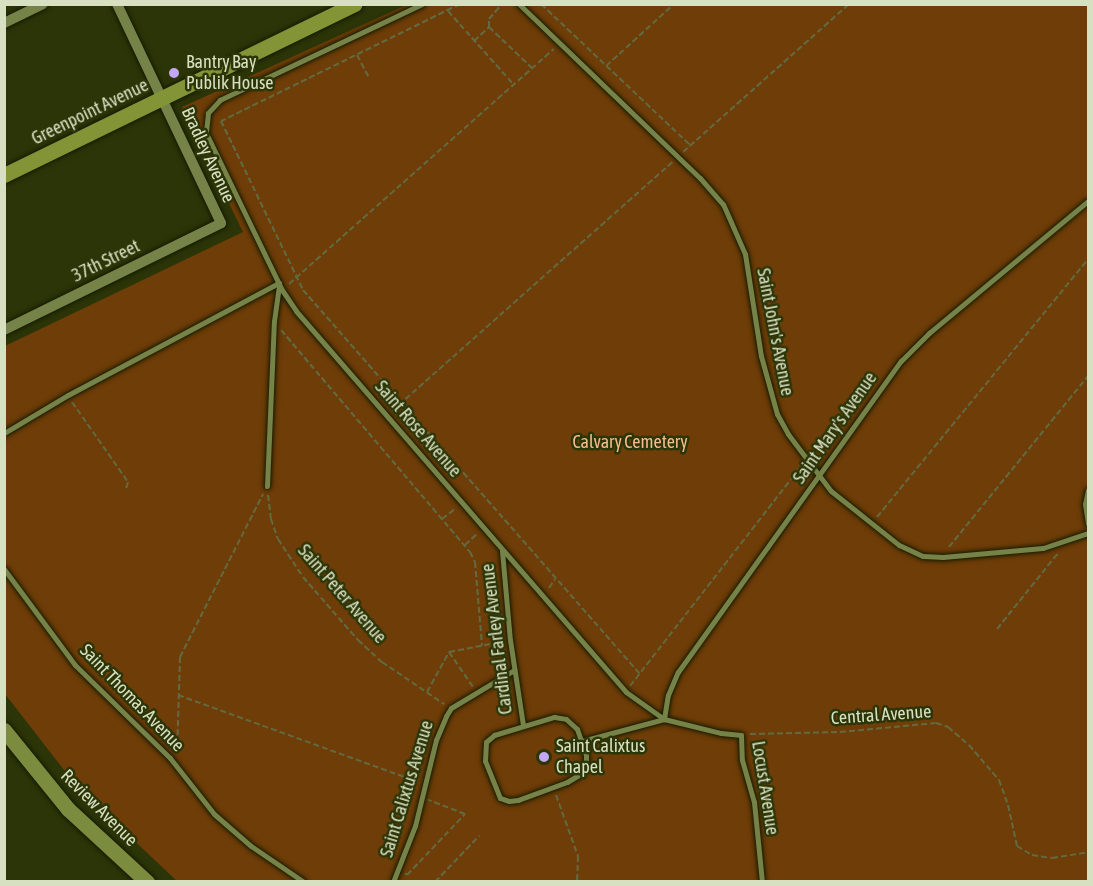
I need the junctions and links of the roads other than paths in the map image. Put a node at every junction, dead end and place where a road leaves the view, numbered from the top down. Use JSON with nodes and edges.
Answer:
{"nodes":[{"id":1,"x":44,"y":4,"type":"edge"},
{"id":2,"x":117,"y":4,"type":"edge"},
{"id":3,"x":355,"y":4,"type":"edge"},
{"id":4,"x":422,"y":4,"type":"edge"},
{"id":5,"x":519,"y":4,"type":"edge"},
{"id":6,"x":4,"y":23,"type":"edge"},
{"id":7,"x":163,"y":99,"type":"junction"},
{"id":8,"x":4,"y":175,"type":"edge"},
{"id":9,"x":1089,"y":201,"type":"edge"},
{"id":10,"x":221,"y":223,"type":"joint"},
{"id":11,"x":279,"y":283,"type":"junction"},
{"id":12,"x":5,"y":328,"type":"edge"},
{"id":13,"x":4,"y":432,"type":"edge"},
{"id":14,"x":819,"y":477,"type":"junction"},
{"id":15,"x":267,"y":486,"type":"road end"},
{"id":16,"x":1089,"y":490,"type":"edge"},
{"id":17,"x":1089,"y":524,"type":"edge"},
{"id":18,"x":1089,"y":533,"type":"edge"},
{"id":19,"x":502,"y":550,"type":"junction"},
{"id":20,"x":4,"y":569,"type":"edge"},
{"id":21,"x":514,"y":670,"type":"junction"},
{"id":22,"x":664,"y":719,"type":"junction"},
{"id":23,"x":523,"y":725,"type":"junction"},
{"id":24,"x":4,"y":730,"type":"edge"},
{"id":25,"x":582,"y":741,"type":"junction"},
{"id":26,"x":147,"y":882,"type":"edge"},
{"id":27,"x":304,"y":882,"type":"edge"},
{"id":28,"x":393,"y":882,"type":"edge"},
{"id":29,"x":762,"y":882,"type":"edge"}],
"edges":[{"from":1,"to":6,"type":"street"},
{"from":2,"to":7,"type":"street","name":"Bradley Avenue"},
{"from":3,"to":7,"type":"main road","name":"Greenpoint Avenue"},
{"from":4,"to":11,"type":"lane","name":"Saint Rose Avenue"},
{"from":5,"to":14,"type":"lane","name":"Saint John's Avenue"},
{"from":7,"to":8,"type":"main road","name":"Greenpoint Avenue"},
{"from":7,"to":10,"type":"street","name":"Bradley Avenue"},
{"from":9,"to":14,"type":"lane","name":"Saint Mary's Avenue"},
{"from":10,"to":12,"type":"street","name":"37th Street"},
{"from":11,"to":13,"type":"lane"},
{"from":11,"to":15,"type":"lane"},
{"from":11,"to":19,"type":"lane","name":"Saint Rose Avenue"},
{"from":14,"to":18,"type":"lane","name":"Saint John's Avenue"},
{"from":14,"to":22,"type":"lane","name":"Saint Mary's Avenue"},
{"from":16,"to":17,"type":"lane"},
{"from":19,"to":21,"type":"lane","name":"Cardinal Farley Avenue"},
{"from":19,"to":22,"type":"lane","name":"Saint Rose Avenue"},
{"from":20,"to":27,"type":"lane","name":"Saint Thomas Avenue"},
{"from":21,"to":23,"type":"lane","name":"Cardinal Farley Avenue"},
{"from":21,"to":28,"type":"lane","name":"Saint Calixtus Avenue"},
{"from":22,"to":25,"type":"lane"},
{"from":22,"to":29,"type":"lane","name":"Locust Avenue"},
{"from":23,"to":25,"type":"lane","name":"Cardinal Farley Avenue"},
{"from":23,"to":25,"type":"lane","name":"Cardinal Farley Avenue"},
{"from":24,"to":26,"type":"main road","name":"Review Avenue"}]}
